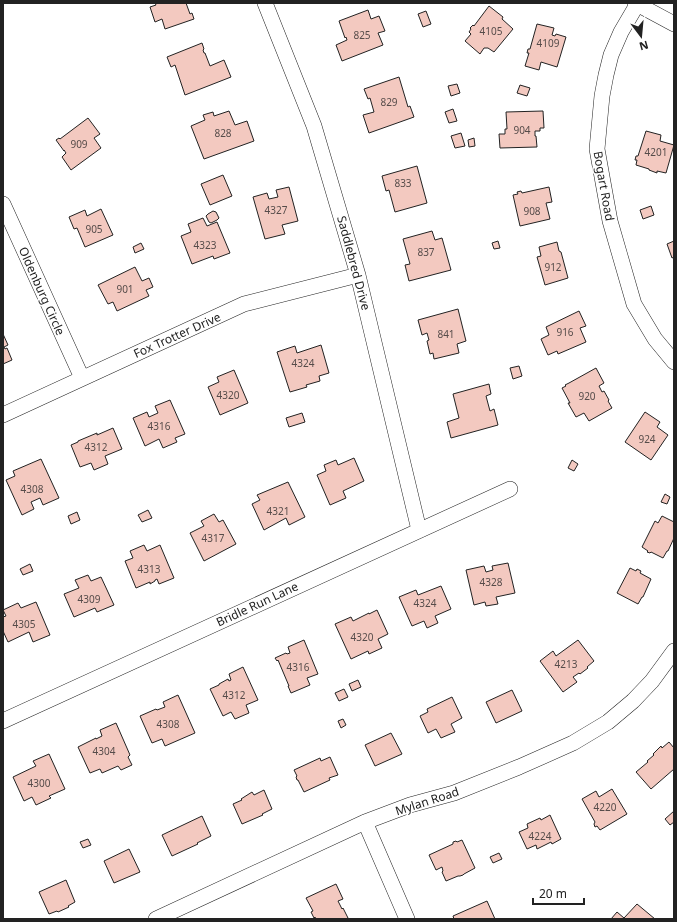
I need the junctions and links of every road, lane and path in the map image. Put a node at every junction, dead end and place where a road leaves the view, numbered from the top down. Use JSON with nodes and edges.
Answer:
{"nodes":[{"id":1,"x":265,"y":3,"type":"edge"},
{"id":2,"x":637,"y":3,"type":"edge"},
{"id":3,"x":674,"y":24,"type":"edge"},
{"id":4,"x":3,"y":204,"type":"edge"},
{"id":5,"x":358,"y":275,"type":"junction"},
{"id":6,"x":674,"y":362,"type":"edge"},
{"id":7,"x":82,"y":378,"type":"junction"},
{"id":8,"x":3,"y":414,"type":"edge"},
{"id":9,"x":510,"y":489,"type":"dead end"},
{"id":10,"x":419,"y":530,"type":"junction"},
{"id":11,"x":674,"y":651,"type":"edge"},
{"id":12,"x":3,"y":720,"type":"edge"},
{"id":13,"x":365,"y":822,"type":"junction"},
{"id":14,"x":156,"y":919,"type":"edge"},
{"id":15,"x":407,"y":919,"type":"edge"}],
"edges":[{"from":1,"to":5,"type":"street","name":"Saddlebred Drive"},
{"from":2,"to":3,"type":"street"},
{"from":2,"to":6,"type":"street","name":"Bogart Road"},
{"from":4,"to":7,"type":"street","name":"Oldenburg Circle"},
{"from":5,"to":7,"type":"street","name":"Fox Trotter Drive"},
{"from":5,"to":10,"type":"street","name":"Saddlebred Drive"},
{"from":7,"to":8,"type":"street","name":"Fox Trotter Drive"},
{"from":9,"to":10,"type":"street","name":"Bridle Run Lane"},
{"from":10,"to":12,"type":"street","name":"Bridle Run Lane"},
{"from":11,"to":13,"type":"street","name":"Mylan Road"},
{"from":13,"to":14,"type":"street","name":"Mylan Road"},
{"from":13,"to":15,"type":"street"}]}
